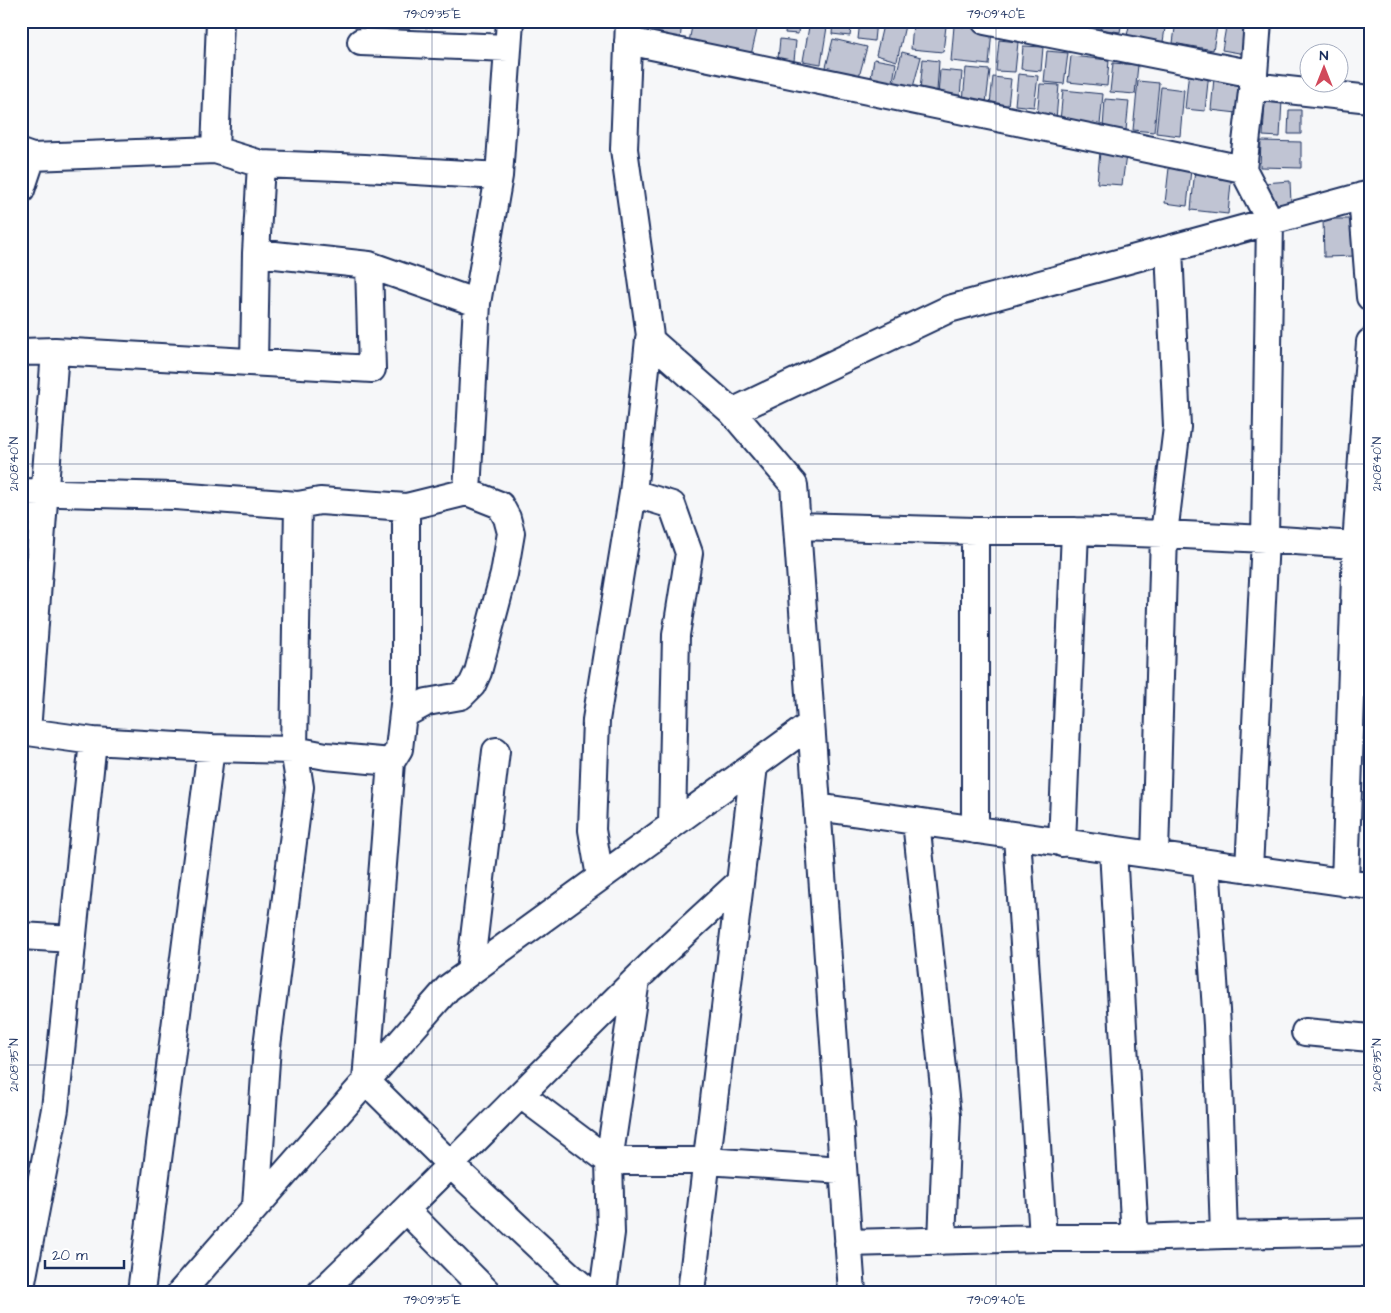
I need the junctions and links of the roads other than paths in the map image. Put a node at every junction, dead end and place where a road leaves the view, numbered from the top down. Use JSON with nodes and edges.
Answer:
{"nodes":[{"id":1,"x":220,"y":21,"type":"edge"},
{"id":2,"x":510,"y":21,"type":"edge"},
{"id":3,"x":985,"y":21,"type":"edge"},
{"id":4,"x":1258,"y":21,"type":"edge"},
{"id":5,"x":628,"y":31,"type":"edge"},
{"id":6,"x":361,"y":42,"type":"dead end"},
{"id":7,"x":508,"y":48,"type":"junction"},
{"id":8,"x":1253,"y":80,"type":"junction"},
{"id":9,"x":1370,"y":99,"type":"edge"},
{"id":10,"x":215,"y":150,"type":"junction"},
{"id":11,"x":26,"y":155,"type":"edge"},
{"id":12,"x":261,"y":164,"type":"junction"},
{"id":13,"x":1243,"y":169,"type":"junction"},
{"id":14,"x":499,"y":176,"type":"junction"},
{"id":15,"x":21,"y":190,"type":"edge"},
{"id":16,"x":1366,"y":195,"type":"edge"},
{"id":17,"x":1270,"y":221,"type":"junction"},
{"id":18,"x":1169,"y":249,"type":"junction"},
{"id":19,"x":256,"y":253,"type":"junction"},
{"id":20,"x":369,"y":265,"type":"junction"},
{"id":21,"x":1370,"y":297,"type":"edge"},
{"id":22,"x":478,"y":303,"type":"junction"},
{"id":23,"x":649,"y":339,"type":"junction"},
{"id":24,"x":1370,"y":342,"type":"edge"},
{"id":25,"x":55,"y":351,"type":"junction"},
{"id":26,"x":21,"y":352,"type":"edge"},
{"id":27,"x":254,"y":362,"type":"junction"},
{"id":28,"x":732,"y":412,"type":"junction"},
{"id":29,"x":33,"y":492,"type":"edge"},
{"id":30,"x":467,"y":492,"type":"junction"},
{"id":31,"x":633,"y":493,"type":"junction"},
{"id":32,"x":298,"y":505,"type":"junction"},
{"id":33,"x":406,"y":507,"type":"junction"},
{"id":34,"x":797,"y":526,"type":"junction"},
{"id":35,"x":975,"y":531,"type":"junction"},
{"id":36,"x":1075,"y":531,"type":"junction"},
{"id":37,"x":1164,"y":534,"type":"junction"},
{"id":38,"x":1265,"y":539,"type":"junction"},
{"id":39,"x":1363,"y":545,"type":"edge"},
{"id":40,"x":403,"y":715,"type":"junction"},
{"id":41,"x":811,"y":724,"type":"junction"},
{"id":42,"x":24,"y":731,"type":"edge"},
{"id":43,"x":94,"y":741,"type":"junction"},
{"id":44,"x":211,"y":748,"type":"junction"},
{"id":45,"x":294,"y":750,"type":"junction"},
{"id":46,"x":496,"y":751,"type":"dead end"},
{"id":47,"x":391,"y":762,"type":"junction"},
{"id":48,"x":754,"y":766,"type":"junction"},
{"id":49,"x":817,"y":807,"type":"junction"},
{"id":50,"x":916,"y":821,"type":"junction"},
{"id":51,"x":672,"y":825,"type":"junction"},
{"id":52,"x":975,"y":830,"type":"junction"},
{"id":53,"x":1017,"y":836,"type":"junction"},
{"id":54,"x":1062,"y":842,"type":"junction"},
{"id":55,"x":1113,"y":850,"type":"junction"},
{"id":56,"x":1155,"y":855,"type":"junction"},
{"id":57,"x":1206,"y":863,"type":"junction"},
{"id":58,"x":1249,"y":869,"type":"junction"},
{"id":59,"x":600,"y":877,"type":"junction"},
{"id":60,"x":740,"y":882,"type":"junction"},
{"id":61,"x":1344,"y":883,"type":"junction"},
{"id":62,"x":1370,"y":886,"type":"edge"},
{"id":63,"x":21,"y":936,"type":"edge"},
{"id":64,"x":73,"y":939,"type":"junction"},
{"id":65,"x":470,"y":972,"type":"junction"},
{"id":66,"x":636,"y":980,"type":"junction"},
{"id":67,"x":1305,"y":1032,"type":"dead end"},
{"id":68,"x":1370,"y":1038,"type":"edge"},
{"id":69,"x":366,"y":1081,"type":"junction"},
{"id":70,"x":521,"y":1095,"type":"junction"},
{"id":71,"x":609,"y":1160,"type":"junction"},
{"id":72,"x":706,"y":1161,"type":"junction"},
{"id":73,"x":450,"y":1164,"type":"junction"},
{"id":74,"x":843,"y":1170,"type":"junction"},
{"id":75,"x":256,"y":1206,"type":"junction"},
{"id":76,"x":406,"y":1210,"type":"junction"},
{"id":77,"x":1370,"y":1232,"type":"edge"},
{"id":78,"x":1224,"y":1234,"type":"junction"},
{"id":79,"x":1043,"y":1238,"type":"junction"},
{"id":80,"x":1135,"y":1238,"type":"junction"},
{"id":81,"x":942,"y":1241,"type":"junction"},
{"id":82,"x":848,"y":1243,"type":"junction"},
{"id":83,"x":21,"y":1287,"type":"edge"},
{"id":84,"x":334,"y":1288,"type":"edge"},
{"id":85,"x":141,"y":1292,"type":"edge"},
{"id":86,"x":181,"y":1292,"type":"edge"},
{"id":87,"x":487,"y":1292,"type":"edge"},
{"id":88,"x":589,"y":1292,"type":"edge"},
{"id":89,"x":603,"y":1292,"type":"edge"},
{"id":90,"x":691,"y":1292,"type":"edge"},
{"id":91,"x":852,"y":1292,"type":"edge"}],
"edges":[{"from":1,"to":10,"type":"street"},
{"from":2,"to":7,"type":"street"},
{"from":3,"to":8,"type":"street"},
{"from":4,"to":8,"type":"street"},
{"from":5,"to":13,"type":"street"},
{"from":5,"to":23,"type":"street"},
{"from":6,"to":7,"type":"street"},
{"from":7,"to":14,"type":"street"},
{"from":8,"to":9,"type":"street"},
{"from":8,"to":13,"type":"street"},
{"from":10,"to":11,"type":"street"},
{"from":10,"to":12,"type":"street"},
{"from":11,"to":15,"type":"street"},
{"from":12,"to":14,"type":"street"},
{"from":12,"to":19,"type":"street"},
{"from":13,"to":17,"type":"street"},
{"from":14,"to":22,"type":"street"},
{"from":16,"to":17,"type":"street"},
{"from":16,"to":21,"type":"street"},
{"from":17,"to":18,"type":"street"},
{"from":17,"to":38,"type":"street"},
{"from":18,"to":28,"type":"street"},
{"from":18,"to":37,"type":"street"},
{"from":19,"to":20,"type":"street"},
{"from":19,"to":27,"type":"street"},
{"from":20,"to":22,"type":"street"},
{"from":20,"to":27,"type":"street"},
{"from":22,"to":30,"type":"street"},
{"from":23,"to":28,"type":"street"},
{"from":23,"to":31,"type":"street"},
{"from":24,"to":39,"type":"street"},
{"from":25,"to":26,"type":"street"},
{"from":25,"to":27,"type":"street"},
{"from":25,"to":29,"type":"street"},
{"from":28,"to":34,"type":"street"},
{"from":29,"to":32,"type":"street"},
{"from":29,"to":42,"type":"street"},
{"from":30,"to":33,"type":"street"},
{"from":30,"to":40,"type":"street"},
{"from":31,"to":51,"type":"street"},
{"from":31,"to":59,"type":"street"},
{"from":32,"to":33,"type":"street"},
{"from":32,"to":45,"type":"street"},
{"from":33,"to":40,"type":"street"},
{"from":34,"to":35,"type":"street"},
{"from":34,"to":41,"type":"street"},
{"from":35,"to":36,"type":"street"},
{"from":35,"to":52,"type":"street"},
{"from":36,"to":37,"type":"street"},
{"from":36,"to":54,"type":"street"},
{"from":37,"to":38,"type":"street"},
{"from":37,"to":56,"type":"street"},
{"from":38,"to":39,"type":"street"},
{"from":38,"to":58,"type":"street"},
{"from":39,"to":61,"type":"street"},
{"from":40,"to":47,"type":"street"},
{"from":41,"to":48,"type":"street"},
{"from":41,"to":49,"type":"street"},
{"from":42,"to":43,"type":"street"},
{"from":43,"to":44,"type":"street"},
{"from":43,"to":64,"type":"street"},
{"from":44,"to":45,"type":"street"},
{"from":44,"to":85,"type":"street"},
{"from":45,"to":47,"type":"street"},
{"from":45,"to":75,"type":"street"},
{"from":46,"to":65,"type":"street"},
{"from":47,"to":69,"type":"street"},
{"from":48,"to":51,"type":"street"},
{"from":48,"to":60,"type":"street"},
{"from":49,"to":50,"type":"street"},
{"from":49,"to":74,"type":"street"},
{"from":50,"to":52,"type":"street"},
{"from":50,"to":81,"type":"street"},
{"from":51,"to":59,"type":"street"},
{"from":52,"to":53,"type":"street"},
{"from":53,"to":54,"type":"street"},
{"from":53,"to":79,"type":"street"},
{"from":54,"to":55,"type":"street"},
{"from":55,"to":56,"type":"street"},
{"from":55,"to":80,"type":"street"},
{"from":56,"to":57,"type":"street"},
{"from":57,"to":58,"type":"street"},
{"from":57,"to":78,"type":"street"},
{"from":58,"to":61,"type":"street"},
{"from":59,"to":65,"type":"street"},
{"from":60,"to":66,"type":"street"},
{"from":60,"to":72,"type":"street"},
{"from":61,"to":62,"type":"street"},
{"from":63,"to":64,"type":"street"},
{"from":64,"to":83,"type":"street"},
{"from":65,"to":69,"type":"street"},
{"from":66,"to":70,"type":"street"},
{"from":66,"to":71,"type":"street"},
{"from":67,"to":68,"type":"street"},
{"from":69,"to":73,"type":"street"},
{"from":69,"to":75,"type":"street"},
{"from":70,"to":71,"type":"street"},
{"from":70,"to":73,"type":"street"},
{"from":71,"to":72,"type":"street"},
{"from":71,"to":89,"type":"street"},
{"from":72,"to":74,"type":"street"},
{"from":72,"to":90,"type":"street"},
{"from":73,"to":76,"type":"street"},
{"from":73,"to":88,"type":"street"},
{"from":74,"to":82,"type":"street"},
{"from":75,"to":86,"type":"street"},
{"from":76,"to":84,"type":"street"},
{"from":76,"to":87,"type":"street"},
{"from":77,"to":78,"type":"street"},
{"from":78,"to":80,"type":"street"},
{"from":79,"to":80,"type":"street"},
{"from":79,"to":81,"type":"street"},
{"from":81,"to":82,"type":"street"},
{"from":82,"to":91,"type":"street"}]}
